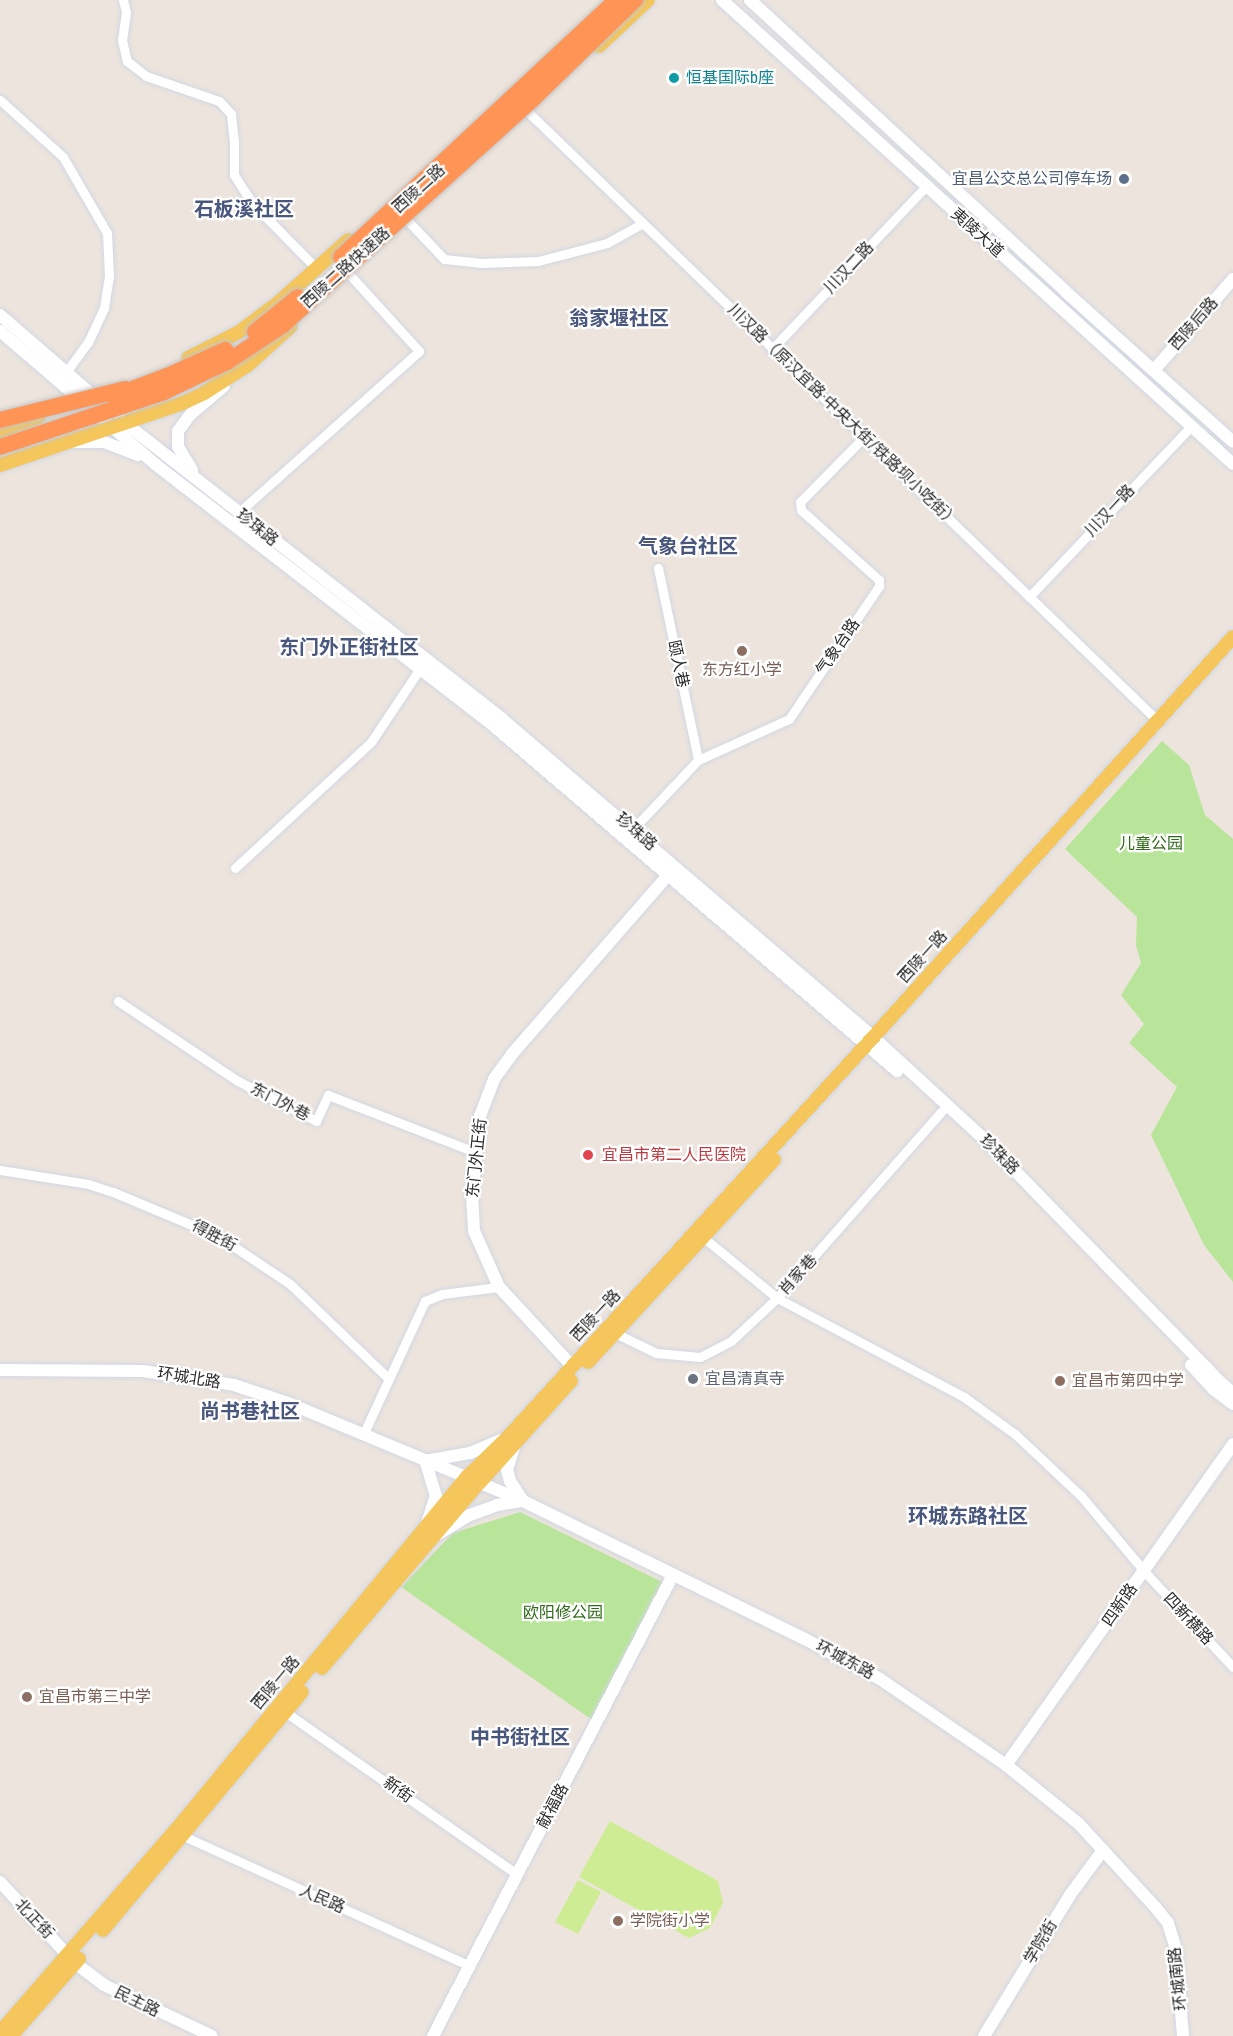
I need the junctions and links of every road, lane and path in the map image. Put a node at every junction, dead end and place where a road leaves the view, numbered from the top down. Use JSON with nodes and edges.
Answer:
{"nodes":[{"id":1,"x":123,"y":0,"type":"edge"},
{"id":2,"x":607,"y":0,"type":"edge"},
{"id":3,"x":617,"y":0,"type":"edge"},
{"id":4,"x":635,"y":0,"type":"edge"},
{"id":5,"x":648,"y":0,"type":"edge"},
{"id":6,"x":722,"y":0,"type":"edge"},
{"id":7,"x":750,"y":0,"type":"edge"},
{"id":8,"x":0,"y":100,"type":"edge"},
{"id":9,"x":528,"y":112,"type":"junction"},
{"id":10,"x":925,"y":187,"type":"junction"},
{"id":11,"x":408,"y":221,"type":"junction"},
{"id":12,"x":643,"y":223,"type":"junction"},
{"id":13,"x":316,"y":268,"type":"junction"},
{"id":14,"x":349,"y":274,"type":"junction"},
{"id":15,"x":1233,"y":279,"type":"edge"},
{"id":16,"x":0,"y":315,"type":"edge"},
{"id":17,"x":0,"y":331,"type":"edge"},
{"id":18,"x":772,"y":349,"type":"junction"},
{"id":19,"x":248,"y":365,"type":"junction"},
{"id":20,"x":1155,"y":369,"type":"junction"},
{"id":21,"x":66,"y":372,"type":"junction"},
{"id":22,"x":138,"y":387,"type":"junction"},
{"id":23,"x":89,"y":400,"type":"junction"},
{"id":24,"x":0,"y":420,"type":"edge"},
{"id":25,"x":119,"y":425,"type":"junction"},
{"id":26,"x":1191,"y":426,"type":"junction"},
{"id":27,"x":0,"y":431,"type":"edge"},
{"id":28,"x":864,"y":437,"type":"junction"},
{"id":29,"x":0,"y":438,"type":"edge"},
{"id":30,"x":70,"y":442,"type":"junction"},
{"id":31,"x":1233,"y":442,"type":"edge"},
{"id":32,"x":0,"y":447,"type":"edge"},
{"id":33,"x":155,"y":464,"type":"junction"},
{"id":34,"x":1233,"y":464,"type":"edge"},
{"id":35,"x":0,"y":465,"type":"edge"},
{"id":36,"x":218,"y":497,"type":"junction"},
{"id":37,"x":238,"y":513,"type":"junction"},
{"id":38,"x":658,"y":568,"type":"dead end"},
{"id":39,"x":1029,"y":597,"type":"junction"},
{"id":40,"x":1233,"y":637,"type":"edge"},
{"id":41,"x":1233,"y":649,"type":"edge"},
{"id":42,"x":419,"y":670,"type":"junction"},
{"id":43,"x":1157,"y":720,"type":"junction"},
{"id":44,"x":698,"y":760,"type":"junction"},
{"id":45,"x":633,"y":829,"type":"junction"},
{"id":46,"x":235,"y":868,"type":"dead end"},
{"id":47,"x":668,"y":875,"type":"junction"},
{"id":48,"x":118,"y":1001,"type":"dead end"},
{"id":49,"x":873,"y":1043,"type":"junction"},
{"id":50,"x":942,"y":1111,"type":"junction"},
{"id":51,"x":475,"y":1152,"type":"junction"},
{"id":52,"x":0,"y":1170,"type":"edge"},
{"id":53,"x":704,"y":1238,"type":"junction"},
{"id":54,"x":499,"y":1287,"type":"junction"},
{"id":55,"x":777,"y":1298,"type":"junction"},
{"id":56,"x":615,"y":1333,"type":"junction"},
{"id":57,"x":572,"y":1366,"type":"junction"},
{"id":58,"x":0,"y":1370,"type":"edge"},
{"id":59,"x":388,"y":1378,"type":"junction"},
{"id":60,"x":1233,"y":1393,"type":"edge"},
{"id":61,"x":1233,"y":1404,"type":"edge"},
{"id":62,"x":363,"y":1434,"type":"junction"},
{"id":63,"x":511,"y":1440,"type":"junction"},
{"id":64,"x":1233,"y":1444,"type":"edge"},
{"id":65,"x":426,"y":1461,"type":"junction"},
{"id":66,"x":474,"y":1479,"type":"junction"},
{"id":67,"x":523,"y":1501,"type":"junction"},
{"id":68,"x":429,"y":1533,"type":"junction"},
{"id":69,"x":1144,"y":1571,"type":"junction"},
{"id":70,"x":673,"y":1575,"type":"junction"},
{"id":71,"x":1233,"y":1667,"type":"edge"},
{"id":72,"x":281,"y":1710,"type":"junction"},
{"id":73,"x":1006,"y":1765,"type":"junction"},
{"id":74,"x":179,"y":1834,"type":"junction"},
{"id":75,"x":1103,"y":1851,"type":"junction"},
{"id":76,"x":517,"y":1874,"type":"junction"},
{"id":77,"x":0,"y":1882,"type":"edge"},
{"id":78,"x":1168,"y":1923,"type":"joint"},
{"id":79,"x":71,"y":1960,"type":"junction"},
{"id":80,"x":470,"y":1966,"type":"junction"},
{"id":81,"x":0,"y":2032,"type":"edge"},
{"id":82,"x":196,"y":2033,"type":"edge"},
{"id":83,"x":11,"y":2036,"type":"edge"},
{"id":84,"x":212,"y":2036,"type":"edge"},
{"id":85,"x":433,"y":2036,"type":"edge"},
{"id":86,"x":984,"y":2036,"type":"edge"},
{"id":87,"x":1183,"y":2036,"type":"edge"}],
"edges":[{"from":1,"to":13,"type":"street"},
{"from":2,"to":13,"type":"main road","name":"西陵二路"},
{"from":3,"to":22,"type":"highway","name":"西陵二路快速路","bridge":true},
{"from":4,"to":32,"type":"highway","name":"西陵二路快速路","bridge":true},
{"from":5,"to":9,"type":"main road","name":"西陵二路"},
{"from":6,"to":10,"type":"main road","name":"夷陵大道"},
{"from":7,"to":20,"type":"main road","name":"夷陵大道"},
{"from":8,"to":21,"type":"street"},
{"from":9,"to":11,"type":"main road","name":"西陵二路"},
{"from":9,"to":12,"type":"street","name":"川汉路（原汉宜路·中央大街/铁路坝小吃街）"},
{"from":10,"to":18,"type":"street","name":"川汉二路"},
{"from":10,"to":26,"type":"main road","name":"夷陵大道"},
{"from":11,"to":12,"type":"street"},
{"from":11,"to":14,"type":"main road","name":"西陵二路"},
{"from":12,"to":18,"type":"street","name":"川汉路（原汉宜路·中央大街/铁路坝小吃街）"},
{"from":13,"to":23,"type":"main road","name":"西陵二路"},
{"from":14,"to":19,"type":"main road","name":"西陵二路"},
{"from":14,"to":37,"type":"street"},
{"from":15,"to":20,"type":"main road","name":"西陵后路"},
{"from":16,"to":21,"type":"main road","name":"珍珠路"},
{"from":17,"to":23,"type":"main road","name":"珍珠路"},
{"from":18,"to":28,"type":"street","name":"川汉路（原汉宜路·中央大街/铁路坝小吃街）"},
{"from":19,"to":25,"type":"main road","name":"西陵二路"},
{"from":19,"to":36,"type":"main road"},
{"from":20,"to":31,"type":"main road","name":"夷陵大道"},
{"from":21,"to":23,"type":"main road","name":"珍珠路"},
{"from":22,"to":24,"type":"highway","bridge":true},
{"from":22,"to":29,"type":"highway","name":"西陵二路快速路","bridge":true},
{"from":23,"to":25,"type":"main road","name":"珍珠路"},
{"from":23,"to":27,"type":"main road","name":"西陵二路"},
{"from":25,"to":30,"type":"main road","name":"西陵二路"},
{"from":25,"to":33,"type":"main road","name":"珍珠路"},
{"from":25,"to":36,"type":"main road","name":"珍珠路"},
{"from":26,"to":34,"type":"main road","name":"夷陵大道"},
{"from":26,"to":39,"type":"street","name":"川汉一路"},
{"from":28,"to":39,"type":"street","name":"川汉路（原汉宜路·中央大街/铁路坝小吃街）"},
{"from":28,"to":44,"type":"street","name":"气象台路"},
{"from":30,"to":33,"type":"main road"},
{"from":30,"to":35,"type":"main road","name":"西陵二路"},
{"from":33,"to":42,"type":"main road","name":"珍珠路"},
{"from":36,"to":37,"type":"main road","name":"珍珠路"},
{"from":37,"to":45,"type":"main road","name":"珍珠路"},
{"from":38,"to":44,"type":"street","name":"颐人巷"},
{"from":39,"to":43,"type":"street","name":"川汉路（原汉宜路·中央大街/铁路坝小吃街）"},
{"from":40,"to":43,"type":"main road","name":"西陵一路"},
{"from":41,"to":49,"type":"main road","name":"西陵一路"},
{"from":42,"to":46,"type":"street"},
{"from":42,"to":47,"type":"main road","name":"珍珠路"},
{"from":43,"to":49,"type":"main road","name":"西陵一路"},
{"from":44,"to":45,"type":"street","name":"气象台路"},
{"from":45,"to":49,"type":"main road","name":"珍珠路"},
{"from":47,"to":49,"type":"main road","name":"珍珠路"},
{"from":47,"to":51,"type":"main road","name":"东门外正街"},
{"from":48,"to":51,"type":"street","name":"东门外巷"},
{"from":49,"to":50,"type":"main road","name":"珍珠路"},
{"from":49,"to":53,"type":"main road","name":"西陵一路"},
{"from":49,"to":57,"type":"main road","name":"西陵一路"},
{"from":49,"to":60,"type":"main road","name":"珍珠路"},
{"from":50,"to":55,"type":"street","name":"肖家巷"},
{"from":50,"to":61,"type":"main road","name":"珍珠路"},
{"from":51,"to":54,"type":"main road","name":"东门外正街"},
{"from":52,"to":59,"type":"street","name":"得胜街"},
{"from":53,"to":55,"type":"street","name":"四新横路"},
{"from":53,"to":56,"type":"main road","name":"西陵一路"},
{"from":54,"to":57,"type":"main road","name":"东门外正街"},
{"from":54,"to":59,"type":"street"},
{"from":55,"to":56,"type":"street","name":"肖家巷"},
{"from":55,"to":69,"type":"street","name":"四新横路"},
{"from":56,"to":63,"type":"main road","name":"西陵一路"},
{"from":57,"to":63,"type":"main road","name":"西陵一路"},
{"from":58,"to":62,"type":"main road","name":"环城北路"},
{"from":59,"to":62,"type":"street"},
{"from":62,"to":65,"type":"main road","name":"环城北路"},
{"from":63,"to":65,"type":"main road"},
{"from":63,"to":66,"type":"main road","name":"西陵一路"},
{"from":63,"to":67,"type":"main road"},
{"from":64,"to":69,"type":"main road","name":"四新路"},
{"from":65,"to":66,"type":"main road","name":"环城北路"},
{"from":65,"to":68,"type":"main road"},
{"from":66,"to":67,"type":"main road","name":"环城东路"},
{"from":66,"to":68,"type":"main road","name":"西陵一路"},
{"from":67,"to":68,"type":"main road"},
{"from":67,"to":70,"type":"main road","name":"环城东路"},
{"from":68,"to":72,"type":"main road","name":"西陵一路"},
{"from":69,"to":71,"type":"street","name":"四新横路"},
{"from":69,"to":73,"type":"main road","name":"四新路"},
{"from":70,"to":73,"type":"main road","name":"环城东路"},
{"from":70,"to":76,"type":"main road","name":"献福路"},
{"from":72,"to":74,"type":"main road","name":"西陵一路"},
{"from":72,"to":76,"type":"street","name":"新街"},
{"from":73,"to":75,"type":"main road","name":"环城东路"},
{"from":74,"to":79,"type":"main road","name":"西陵一路"},
{"from":74,"to":80,"type":"street","name":"人民路"},
{"from":75,"to":78,"type":"main road","name":"环城东路"},
{"from":75,"to":86,"type":"main road","name":"学院街"},
{"from":76,"to":80,"type":"main road","name":"献福路"},
{"from":77,"to":79,"type":"main road","name":"北正街"},
{"from":78,"to":87,"type":"main road","name":"环城南路"},
{"from":79,"to":81,"type":"main road","name":"西陵一路"},
{"from":79,"to":82,"type":"main road","name":"民主路"},
{"from":79,"to":83,"type":"main road","name":"西陵一路"},
{"from":80,"to":85,"type":"main road","name":"献福路"},
{"from":82,"to":84,"type":"main road","name":"民主路"}]}
